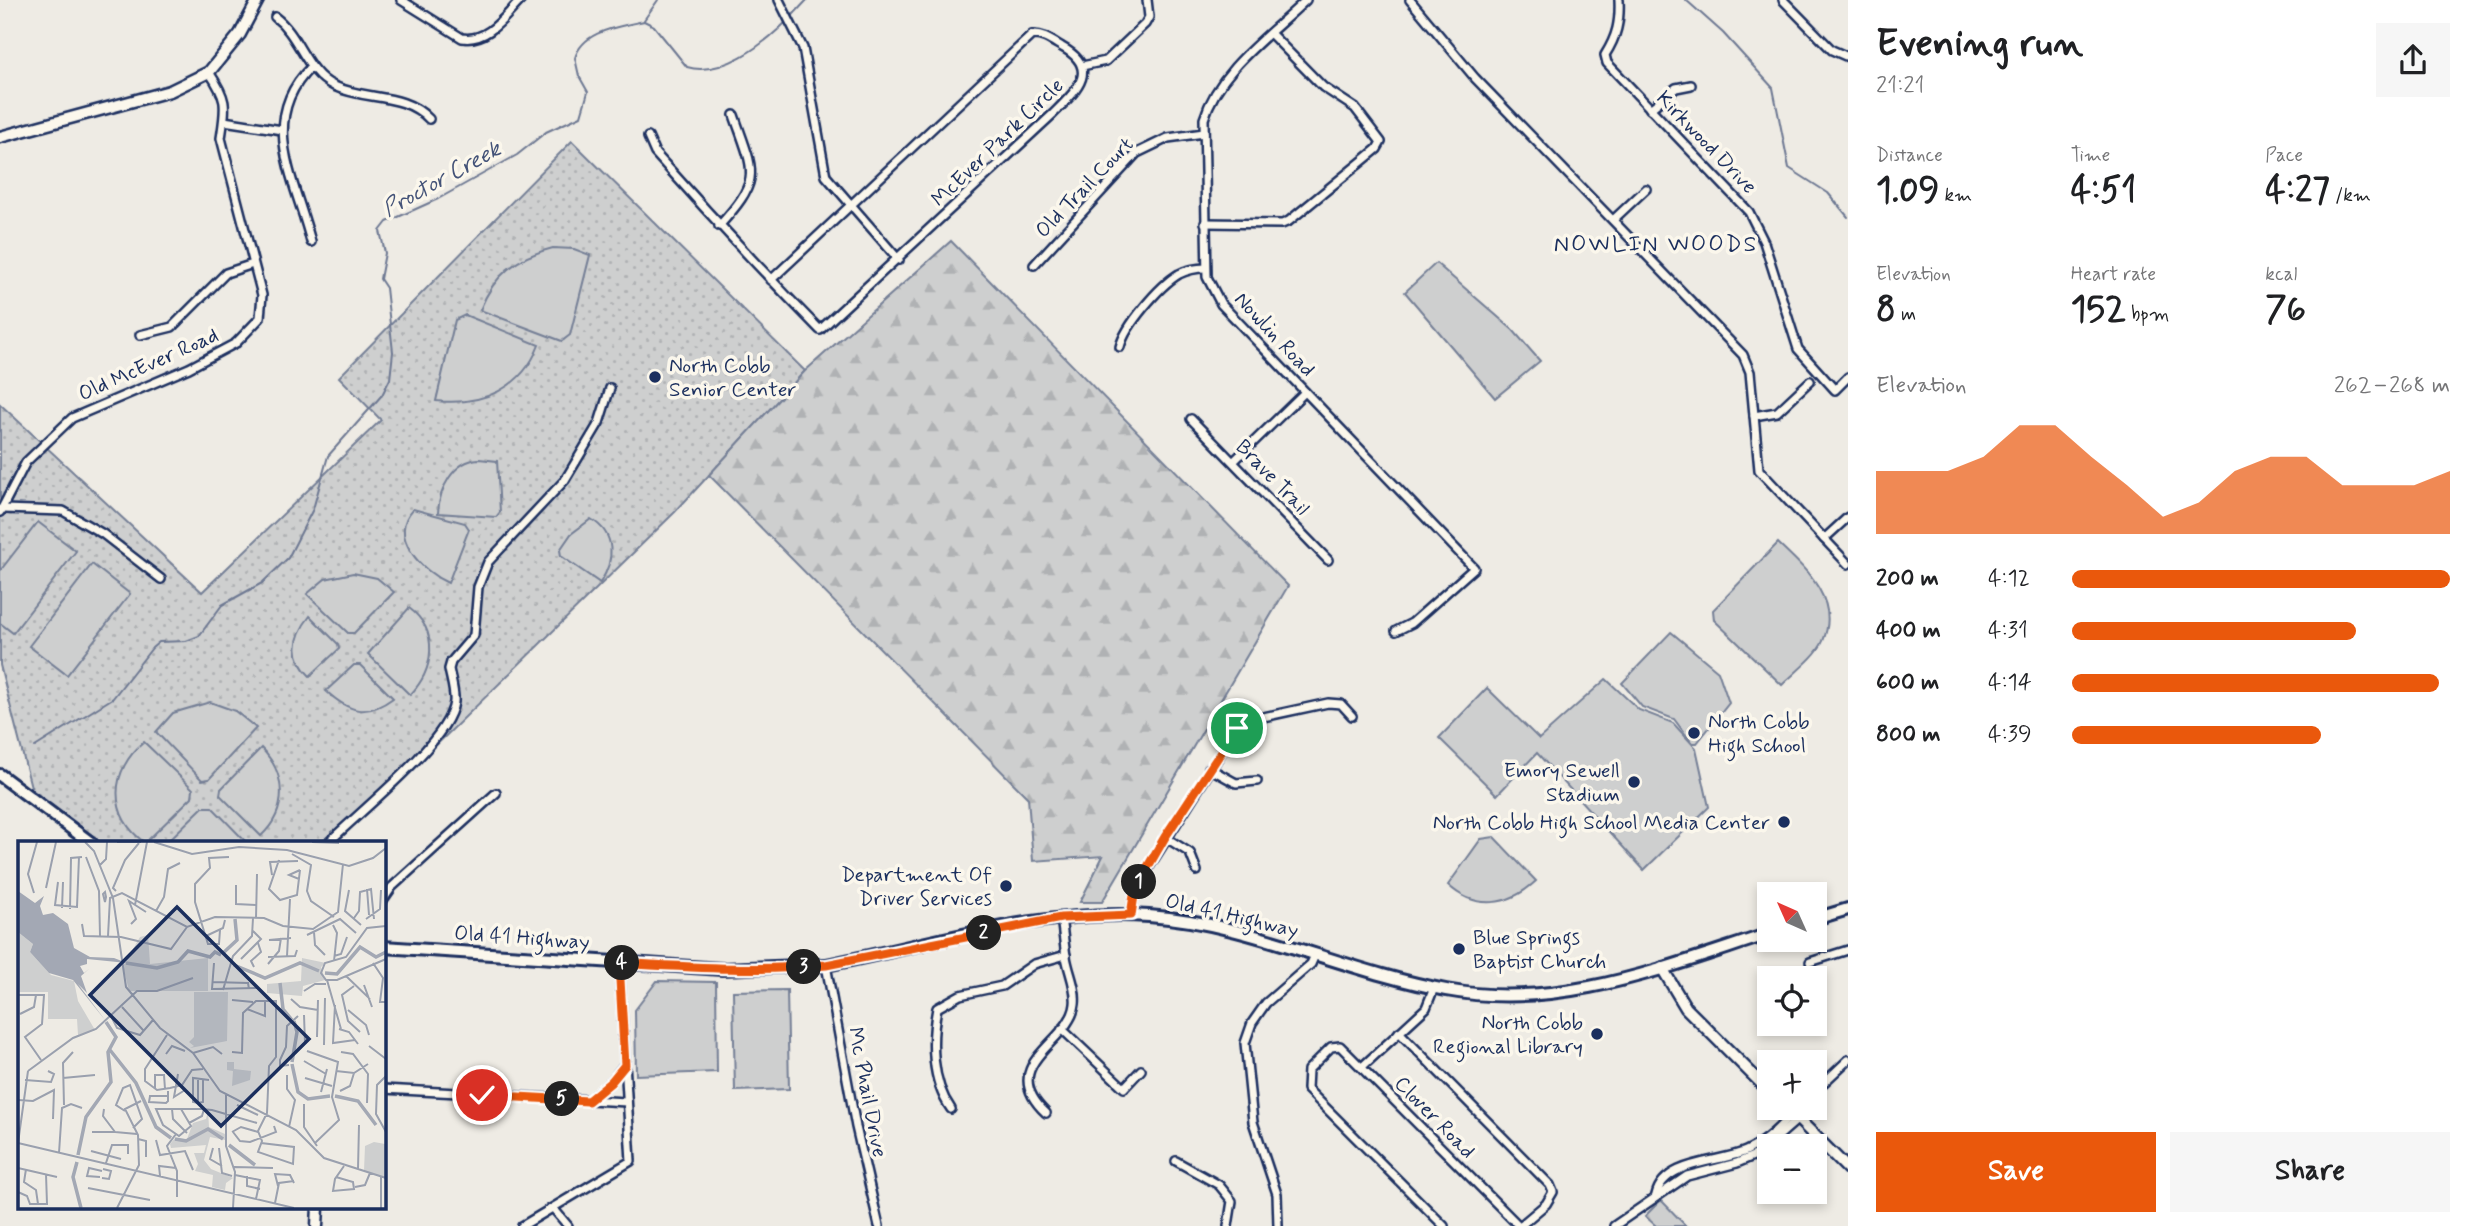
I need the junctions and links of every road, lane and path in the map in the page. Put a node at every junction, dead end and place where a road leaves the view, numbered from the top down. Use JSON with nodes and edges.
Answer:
{"nodes":[{"id":1,"x":258,"y":0,"type":"edge"},
{"id":2,"x":401,"y":0,"type":"edge"},
{"id":3,"x":521,"y":0,"type":"edge"},
{"id":4,"x":779,"y":0,"type":"edge"},
{"id":5,"x":1147,"y":0,"type":"edge"},
{"id":6,"x":1306,"y":0,"type":"edge"},
{"id":7,"x":1410,"y":0,"type":"edge"},
{"id":8,"x":1619,"y":0,"type":"edge"},
{"id":9,"x":1783,"y":0,"type":"edge"},
{"id":10,"x":275,"y":17,"type":"dead end"},
{"id":11,"x":1271,"y":34,"type":"junction"},
{"id":12,"x":1848,"y":57,"type":"edge"},
{"id":13,"x":1082,"y":66,"type":"junction"},
{"id":14,"x":311,"y":67,"type":"junction"},
{"id":15,"x":209,"y":72,"type":"junction"},
{"id":16,"x":1691,"y":85,"type":"dead end"},
{"id":17,"x":1650,"y":109,"type":"junction"},
{"id":18,"x":734,"y":116,"type":"dead end"},
{"id":19,"x":429,"y":119,"type":"dead end"},
{"id":20,"x":224,"y":121,"type":"junction"},
{"id":21,"x":282,"y":130,"type":"junction"},
{"id":22,"x":1204,"y":133,"type":"junction"},
{"id":23,"x":648,"y":136,"type":"dead end"},
{"id":24,"x":0,"y":137,"type":"edge"},
{"id":25,"x":1646,"y":189,"type":"dead end"},
{"id":26,"x":850,"y":205,"type":"junction"},
{"id":27,"x":1613,"y":220,"type":"junction"},
{"id":28,"x":1205,"y":223,"type":"junction"},
{"id":29,"x":719,"y":226,"type":"junction"},
{"id":30,"x":311,"y":242,"type":"dead end"},
{"id":31,"x":899,"y":260,"type":"junction"},
{"id":32,"x":253,"y":264,"type":"junction"},
{"id":33,"x":1034,"y":265,"type":"dead end"},
{"id":34,"x":1206,"y":268,"type":"junction"},
{"id":35,"x":771,"y":280,"type":"junction"},
{"id":36,"x":140,"y":335,"type":"dead end"},
{"id":37,"x":1120,"y":347,"type":"dead end"},
{"id":38,"x":1848,"y":377,"type":"edge"},
{"id":39,"x":1810,"y":381,"type":"dead end"},
{"id":40,"x":610,"y":388,"type":"dead end"},
{"id":41,"x":1305,"y":392,"type":"junction"},
{"id":42,"x":1754,"y":416,"type":"junction"},
{"id":43,"x":1191,"y":419,"type":"dead end"},
{"id":44,"x":1234,"y":461,"type":"junction"},
{"id":45,"x":1,"y":511,"type":"edge"},
{"id":46,"x":1848,"y":517,"type":"edge"},
{"id":47,"x":1824,"y":539,"type":"junction"},
{"id":48,"x":1328,"y":560,"type":"dead end"},
{"id":49,"x":1848,"y":564,"type":"edge"},
{"id":50,"x":161,"y":579,"type":"dead end"},
{"id":51,"x":1396,"y":631,"type":"dead end"},
{"id":52,"x":1352,"y":716,"type":"dead end"},
{"id":53,"x":1209,"y":768,"type":"junction"},
{"id":54,"x":2,"y":777,"type":"edge"},
{"id":55,"x":1257,"y":781,"type":"dead end"},
{"id":56,"x":496,"y":793,"type":"dead end"},
{"id":57,"x":1165,"y":837,"type":"junction"},
{"id":58,"x":88,"y":841,"type":"edge"},
{"id":59,"x":330,"y":841,"type":"edge"},
{"id":60,"x":1197,"y":872,"type":"dead end"},
{"id":61,"x":385,"y":897,"type":"edge"},
{"id":62,"x":1848,"y":909,"type":"edge"},
{"id":63,"x":1131,"y":915,"type":"junction"},
{"id":64,"x":1827,"y":915,"type":"edge"},
{"id":65,"x":1061,"y":918,"type":"junction"},
{"id":66,"x":1757,"y":938,"type":"edge"},
{"id":67,"x":385,"y":947,"type":"edge"},
{"id":68,"x":1848,"y":950,"type":"edge"},
{"id":69,"x":1066,"y":955,"type":"junction"},
{"id":70,"x":1315,"y":955,"type":"junction"},
{"id":71,"x":1811,"y":962,"type":"dead end"},
{"id":72,"x":619,"y":963,"type":"junction"},
{"id":73,"x":826,"y":965,"type":"junction"},
{"id":74,"x":1662,"y":968,"type":"junction"},
{"id":75,"x":1434,"y":988,"type":"junction"},
{"id":76,"x":1062,"y":1029,"type":"junction"},
{"id":77,"x":1399,"y":1032,"type":"junction"},
{"id":78,"x":1848,"y":1060,"type":"edge"},
{"id":79,"x":625,"y":1065,"type":"junction"},
{"id":80,"x":1363,"y":1066,"type":"junction"},
{"id":81,"x":1141,"y":1070,"type":"dead end"},
{"id":82,"x":1757,"y":1079,"type":"edge"},
{"id":83,"x":1827,"y":1080,"type":"edge"},
{"id":84,"x":385,"y":1089,"type":"edge"},
{"id":85,"x":588,"y":1101,"type":"junction"},
{"id":86,"x":627,"y":1102,"type":"junction"},
{"id":87,"x":951,"y":1109,"type":"dead end"},
{"id":88,"x":1046,"y":1113,"type":"dead end"},
{"id":89,"x":1786,"y":1120,"type":"edge"},
{"id":90,"x":1801,"y":1120,"type":"edge"},
{"id":91,"x":1176,"y":1161,"type":"dead end"},
{"id":92,"x":1848,"y":1169,"type":"edge"},
{"id":93,"x":318,"y":1208,"type":"edge"},
{"id":94,"x":554,"y":1208,"type":"junction"},
{"id":95,"x":317,"y":1226,"type":"edge"},
{"id":96,"x":522,"y":1226,"type":"edge"},
{"id":97,"x":568,"y":1226,"type":"edge"},
{"id":98,"x":879,"y":1226,"type":"edge"},
{"id":99,"x":1228,"y":1226,"type":"edge"},
{"id":100,"x":1278,"y":1226,"type":"edge"},
{"id":101,"x":1444,"y":1226,"type":"edge"},
{"id":102,"x":1520,"y":1226,"type":"edge"},
{"id":103,"x":1614,"y":1226,"type":"edge"}],
"edges":[{"from":1,"to":15,"type":"street"},
{"from":2,"to":3,"type":"street"},
{"from":4,"to":26,"type":"street"},
{"from":5,"to":13,"type":"street"},
{"from":6,"to":11,"type":"street","name":"Nowlin Road"},
{"from":7,"to":27,"type":"street"},
{"from":8,"to":17,"type":"street","name":"Kirkwood Drive"},
{"from":9,"to":12,"type":"street"},
{"from":10,"to":14,"type":"street"},
{"from":11,"to":22,"type":"street","name":"Nowlin Road"},
{"from":11,"to":28,"type":"street"},
{"from":13,"to":26,"type":"street","name":"McEver Park Circle"},
{"from":13,"to":31,"type":"street","name":"McEver Park Circle"},
{"from":14,"to":19,"type":"street"},
{"from":14,"to":21,"type":"street"},
{"from":15,"to":20,"type":"street","name":"Old McEver Road"},
{"from":15,"to":24,"type":"street"},
{"from":16,"to":17,"type":"street"},
{"from":17,"to":38,"type":"street","name":"Kirkwood Drive"},
{"from":18,"to":29,"type":"street"},
{"from":20,"to":21,"type":"street"},
{"from":20,"to":32,"type":"street","name":"Old McEver Road"},
{"from":21,"to":30,"type":"street"},
{"from":22,"to":28,"type":"street","name":"Nowlin Road"},
{"from":22,"to":33,"type":"street","name":"Old Trail Court"},
{"from":23,"to":29,"type":"street","name":"McEver Park Circle"},
{"from":25,"to":27,"type":"street"},
{"from":26,"to":31,"type":"street"},
{"from":26,"to":35,"type":"street","name":"McEver Park Circle"},
{"from":27,"to":42,"type":"street"},
{"from":28,"to":34,"type":"street","name":"Nowlin Road"},
{"from":29,"to":35,"type":"street","name":"McEver Park Circle"},
{"from":31,"to":35,"type":"street","name":"McEver Park Circle"},
{"from":32,"to":36,"type":"street"},
{"from":32,"to":45,"type":"street","name":"Old McEver Road"},
{"from":34,"to":37,"type":"street"},
{"from":34,"to":41,"type":"street","name":"Nowlin Road"},
{"from":39,"to":42,"type":"street"},
{"from":40,"to":59,"type":"street"},
{"from":41,"to":44,"type":"street"},
{"from":41,"to":51,"type":"street","name":"Nowlin Road"},
{"from":42,"to":47,"type":"street"},
{"from":43,"to":44,"type":"street","name":"Brave Trail"},
{"from":44,"to":48,"type":"street","name":"Brave Trail"},
{"from":45,"to":50,"type":"street"},
{"from":46,"to":47,"type":"street"},
{"from":47,"to":49,"type":"street"},
{"from":52,"to":53,"type":"street"},
{"from":53,"to":55,"type":"street"},
{"from":53,"to":57,"type":"street"},
{"from":54,"to":58,"type":"main road"},
{"from":56,"to":61,"type":"street"},
{"from":57,"to":60,"type":"street"},
{"from":57,"to":63,"type":"street"},
{"from":62,"to":64,"type":"main road"},
{"from":63,"to":65,"type":"main road","name":"Old 41 Highway"},
{"from":63,"to":70,"type":"main road","name":"Old 41 Highway"},
{"from":65,"to":69,"type":"street"},
{"from":65,"to":73,"type":"main road","name":"Old 41 Highway"},
{"from":66,"to":74,"type":"main road","name":"Old 41 Highway"},
{"from":67,"to":72,"type":"main road","name":"Old 41 Highway"},
{"from":68,"to":71,"type":"street"},
{"from":69,"to":76,"type":"street"},
{"from":69,"to":87,"type":"street"},
{"from":70,"to":75,"type":"main road","name":"Old 41 Highway"},
{"from":70,"to":100,"type":"street"},
{"from":72,"to":73,"type":"main road","name":"Old 41 Highway"},
{"from":72,"to":79,"type":"street"},
{"from":73,"to":98,"type":"street","name":"Mc Phail Drive"},
{"from":74,"to":75,"type":"main road","name":"Old 41 Highway"},
{"from":74,"to":82,"type":"street"},
{"from":75,"to":77,"type":"street"},
{"from":76,"to":81,"type":"street"},
{"from":76,"to":88,"type":"street"},
{"from":77,"to":80,"type":"street"},
{"from":77,"to":102,"type":"street","name":"Clover Road"},
{"from":78,"to":83,"type":"street"},
{"from":79,"to":85,"type":"street"},
{"from":79,"to":86,"type":"street"},
{"from":80,"to":101,"type":"street","name":"Clover Road"},
{"from":80,"to":102,"type":"street","name":"Clover Road"},
{"from":84,"to":85,"type":"street"},
{"from":85,"to":86,"type":"street"},
{"from":86,"to":94,"type":"street"},
{"from":89,"to":103,"type":"street"},
{"from":90,"to":92,"type":"street"},
{"from":91,"to":99,"type":"street"},
{"from":93,"to":95,"type":"street"},
{"from":94,"to":96,"type":"street"},
{"from":94,"to":97,"type":"street"}]}
